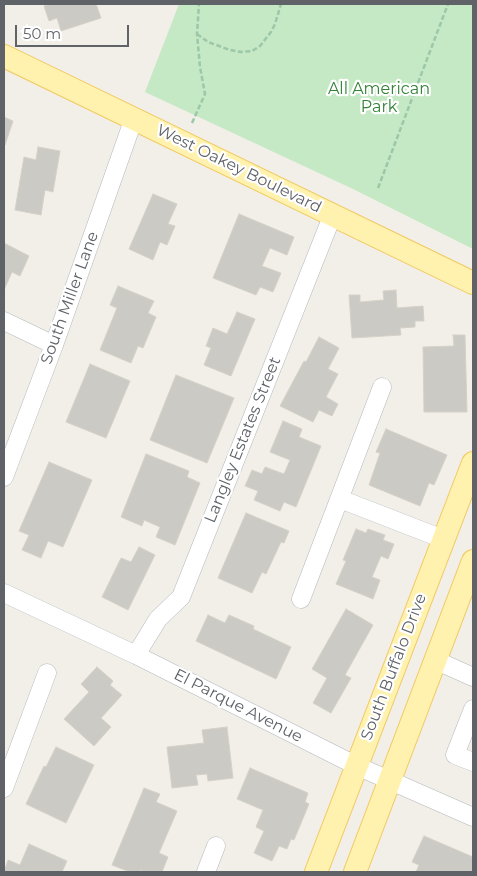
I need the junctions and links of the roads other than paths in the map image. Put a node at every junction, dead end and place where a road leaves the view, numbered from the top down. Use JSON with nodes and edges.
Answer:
{"nodes":[{"id":1,"x":4,"y":56,"type":"edge"},
{"id":2,"x":134,"y":118,"type":"junction"},
{"id":3,"x":333,"y":214,"type":"junction"},
{"id":4,"x":473,"y":283,"type":"edge"},
{"id":5,"x":4,"y":321,"type":"edge"},
{"id":6,"x":54,"y":345,"type":"junction"},
{"id":7,"x":382,"y":387,"type":"dead end"},
{"id":8,"x":473,"y":463,"type":"edge"},
{"id":9,"x":4,"y":477,"type":"edge"},
{"id":10,"x":340,"y":499,"type":"junction"},
{"id":11,"x":443,"y":538,"type":"junction"},
{"id":12,"x":473,"y":561,"type":"edge"},
{"id":13,"x":4,"y":593,"type":"edge"},
{"id":14,"x":301,"y":599,"type":"dead end"},
{"id":15,"x":136,"y":655,"type":"junction"},
{"id":16,"x":435,"y":660,"type":"junction"},
{"id":17,"x":47,"y":673,"type":"dead end"},
{"id":18,"x":473,"y":676,"type":"edge"},
{"id":19,"x":473,"y":709,"type":"edge"},
{"id":20,"x":473,"y":762,"type":"edge"},
{"id":21,"x":356,"y":766,"type":"junction"},
{"id":22,"x":389,"y":780,"type":"junction"},
{"id":23,"x":4,"y":788,"type":"edge"},
{"id":24,"x":473,"y":818,"type":"edge"},
{"id":25,"x":216,"y":846,"type":"dead end"},
{"id":26,"x":206,"y":872,"type":"edge"},
{"id":27,"x":316,"y":872,"type":"edge"},
{"id":28,"x":354,"y":872,"type":"edge"}],
"edges":[{"from":1,"to":2,"type":"main road","name":"West Oakey Boulevard"},
{"from":2,"to":3,"type":"main road","name":"West Oakey Boulevard"},
{"from":2,"to":6,"type":"street","name":"South Miller Lane"},
{"from":3,"to":4,"type":"main road","name":"West Oakey Boulevard"},
{"from":3,"to":15,"type":"street","name":"Langley Estates Street"},
{"from":5,"to":6,"type":"street"},
{"from":6,"to":9,"type":"street","name":"South Miller Lane"},
{"from":7,"to":10,"type":"street"},
{"from":8,"to":11,"type":"main road","name":"South Buffalo Drive"},
{"from":10,"to":11,"type":"street"},
{"from":10,"to":14,"type":"street"},
{"from":11,"to":21,"type":"main road","name":"South Buffalo Drive"},
{"from":12,"to":16,"type":"main road"},
{"from":13,"to":15,"type":"street","name":"El Parque Avenue"},
{"from":15,"to":21,"type":"street","name":"El Parque Avenue"},
{"from":16,"to":18,"type":"street"},
{"from":16,"to":22,"type":"main road"},
{"from":17,"to":23,"type":"street"},
{"from":19,"to":20,"type":"street"},
{"from":21,"to":22,"type":"street","name":"El Parque Avenue"},
{"from":21,"to":27,"type":"main road","name":"South Buffalo Drive"},
{"from":22,"to":24,"type":"street","name":"El Parque Avenue"},
{"from":22,"to":28,"type":"main road"},
{"from":25,"to":26,"type":"street"}]}
